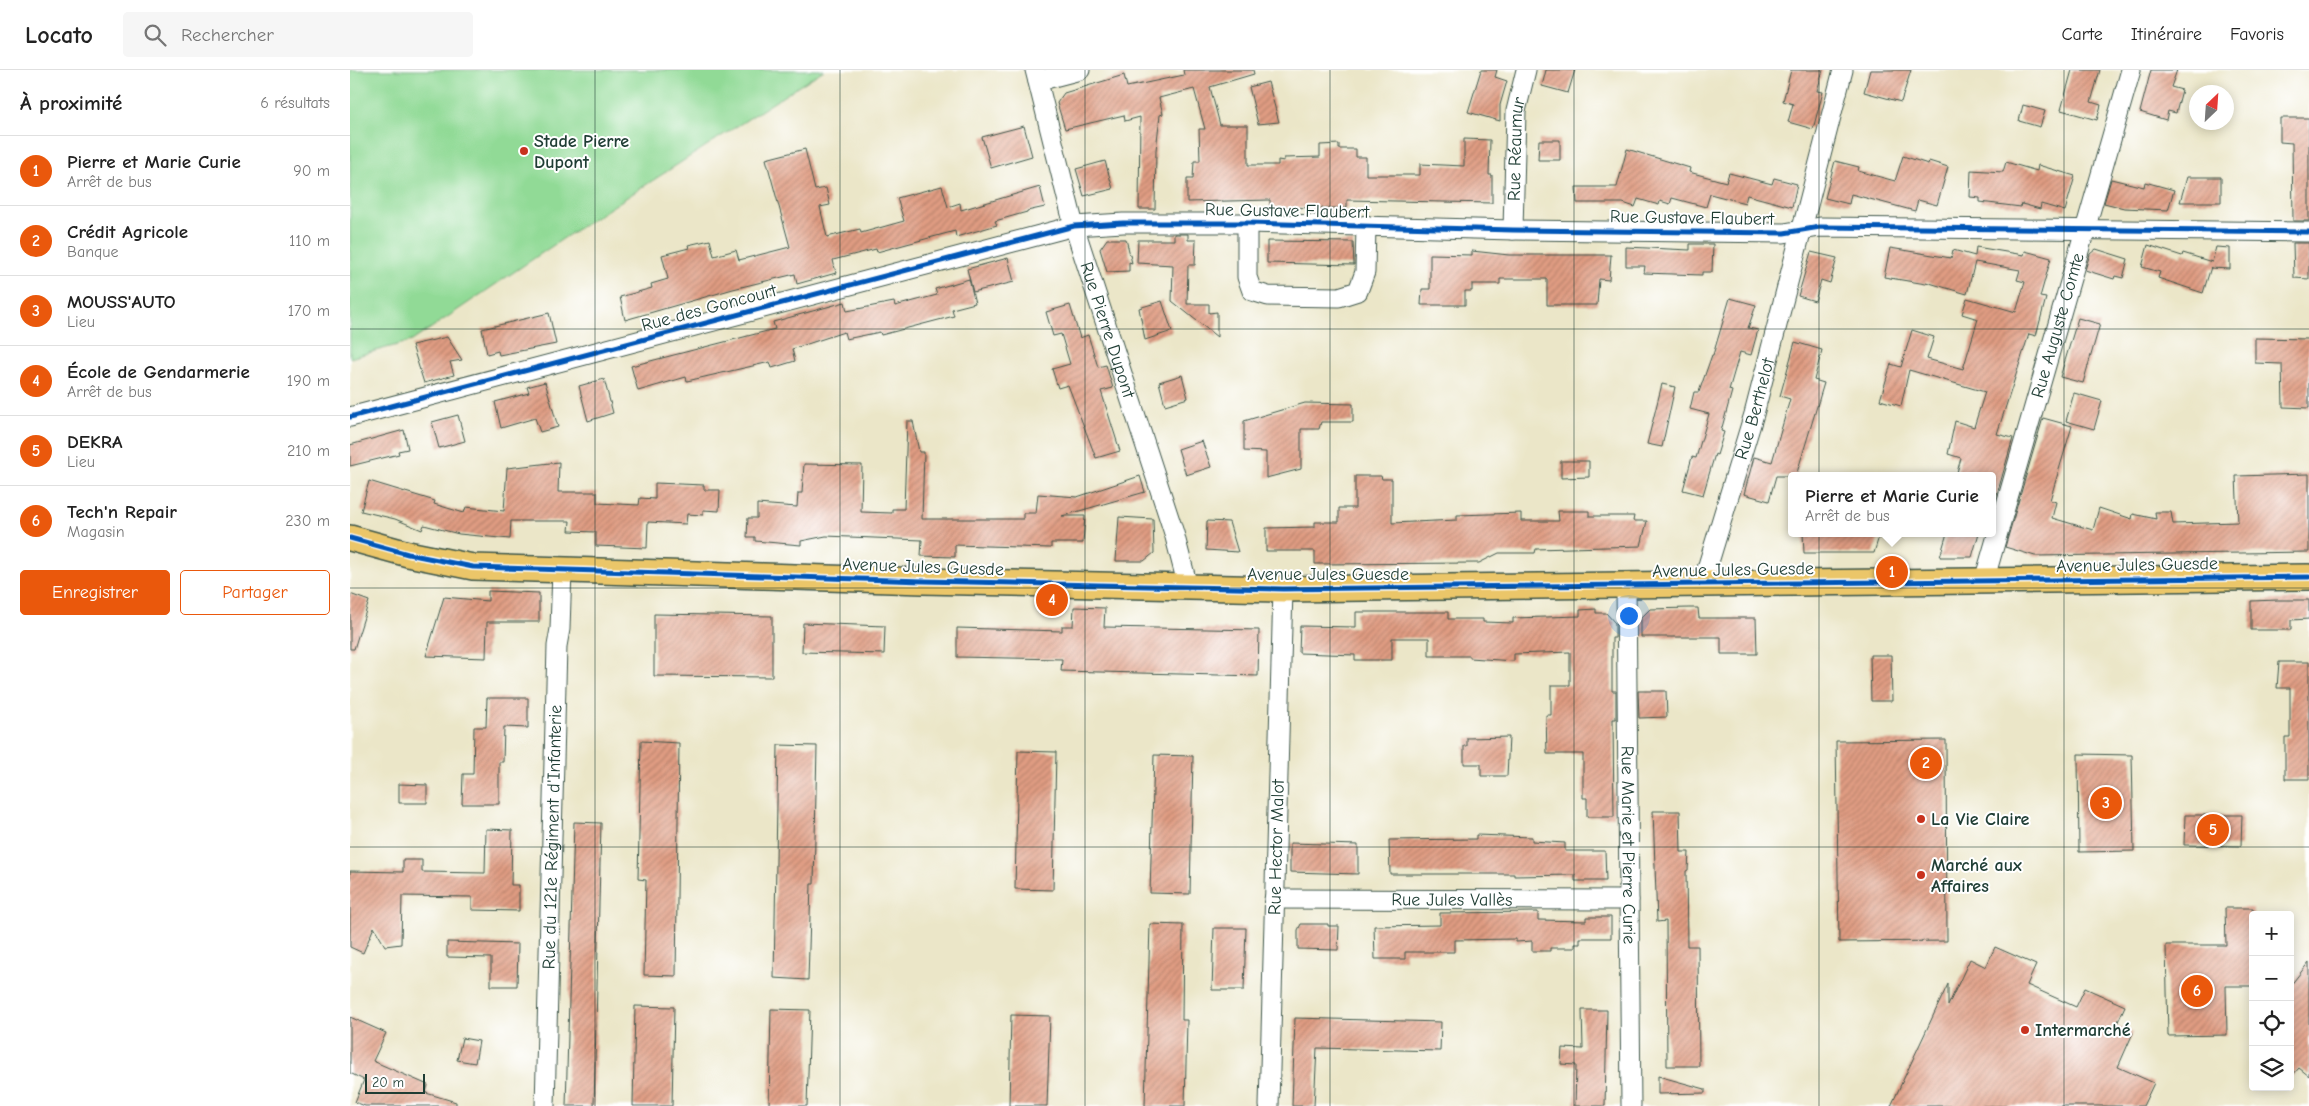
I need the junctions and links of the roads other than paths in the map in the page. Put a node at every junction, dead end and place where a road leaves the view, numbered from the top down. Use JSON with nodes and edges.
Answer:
{"nodes":[{"id":1,"x":1080,"y":70,"type":"edge"},
{"id":2,"x":1526,"y":70,"type":"edge"},
{"id":3,"x":1844,"y":70,"type":"edge"},
{"id":4,"x":2131,"y":70,"type":"edge"},
{"id":5,"x":1037,"y":76,"type":"edge"},
{"id":6,"x":1247,"y":223,"type":"junction"},
{"id":7,"x":1366,"y":225,"type":"junction"},
{"id":8,"x":1074,"y":226,"type":"junction"},
{"id":9,"x":1513,"y":230,"type":"junction"},
{"id":10,"x":1800,"y":230,"type":"junction"},
{"id":11,"x":2085,"y":231,"type":"junction"},
{"id":12,"x":2309,"y":232,"type":"edge"},
{"id":13,"x":350,"y":417,"type":"edge"},
{"id":14,"x":350,"y":538,"type":"edge"},
{"id":15,"x":562,"y":570,"type":"junction"},
{"id":16,"x":2309,"y":577,"type":"edge"},
{"id":17,"x":1984,"y":581,"type":"junction"},
{"id":18,"x":1626,"y":585,"type":"junction"},
{"id":19,"x":1702,"y":585,"type":"junction"},
{"id":20,"x":1188,"y":587,"type":"junction"},
{"id":21,"x":1283,"y":589,"type":"junction"},
{"id":22,"x":1274,"y":899,"type":"junction"},
{"id":23,"x":1629,"y":900,"type":"junction"},
{"id":24,"x":545,"y":1106,"type":"edge"},
{"id":25,"x":1269,"y":1106,"type":"edge"},
{"id":26,"x":1631,"y":1106,"type":"edge"}],
"edges":[{"from":1,"to":5,"type":"street"},
{"from":2,"to":9,"type":"street","name":"Rue Réaumur"},
{"from":3,"to":10,"type":"street","name":"Rue Berthelot"},
{"from":4,"to":11,"type":"street","name":"Rue Auguste Comte"},
{"from":5,"to":8,"type":"street","name":"Rue Pierre Dupont"},
{"from":6,"to":7,"type":"street","name":"Rue Gustave Flaubert"},
{"from":6,"to":7,"type":"street"},
{"from":6,"to":8,"type":"street","name":"Rue Gustave Flaubert"},
{"from":7,"to":9,"type":"street","name":"Rue Gustave Flaubert"},
{"from":8,"to":13,"type":"street","name":"Rue des Goncourt"},
{"from":8,"to":20,"type":"street","name":"Rue Pierre Dupont"},
{"from":9,"to":10,"type":"street","name":"Rue Gustave Flaubert"},
{"from":10,"to":11,"type":"street","name":"Rue Gustave Flaubert"},
{"from":10,"to":19,"type":"street","name":"Rue Berthelot"},
{"from":11,"to":12,"type":"street","name":"Rue Gustave Flaubert"},
{"from":11,"to":17,"type":"street","name":"Rue Auguste Comte"},
{"from":14,"to":15,"type":"main road","name":"Avenue Jules Guesde"},
{"from":15,"to":20,"type":"main road","name":"Avenue Jules Guesde"},
{"from":15,"to":24,"type":"street","name":"Rue du 121e Régiment d'Infanterie"},
{"from":16,"to":17,"type":"main road","name":"Avenue Jules Guesde"},
{"from":17,"to":19,"type":"main road","name":"Avenue Jules Guesde"},
{"from":18,"to":19,"type":"main road","name":"Avenue Jules Guesde"},
{"from":18,"to":21,"type":"main road","name":"Avenue Jules Guesde"},
{"from":18,"to":23,"type":"street","name":"Rue Marie et Pierre Curie"},
{"from":20,"to":21,"type":"main road","name":"Avenue Jules Guesde"},
{"from":21,"to":22,"type":"street","name":"Rue Hector Malot"},
{"from":22,"to":23,"type":"street","name":"Rue Jules Vallès"},
{"from":22,"to":25,"type":"street","name":"Rue Hector Malot"},
{"from":23,"to":26,"type":"street","name":"Rue Marie et Pierre Curie"}]}
